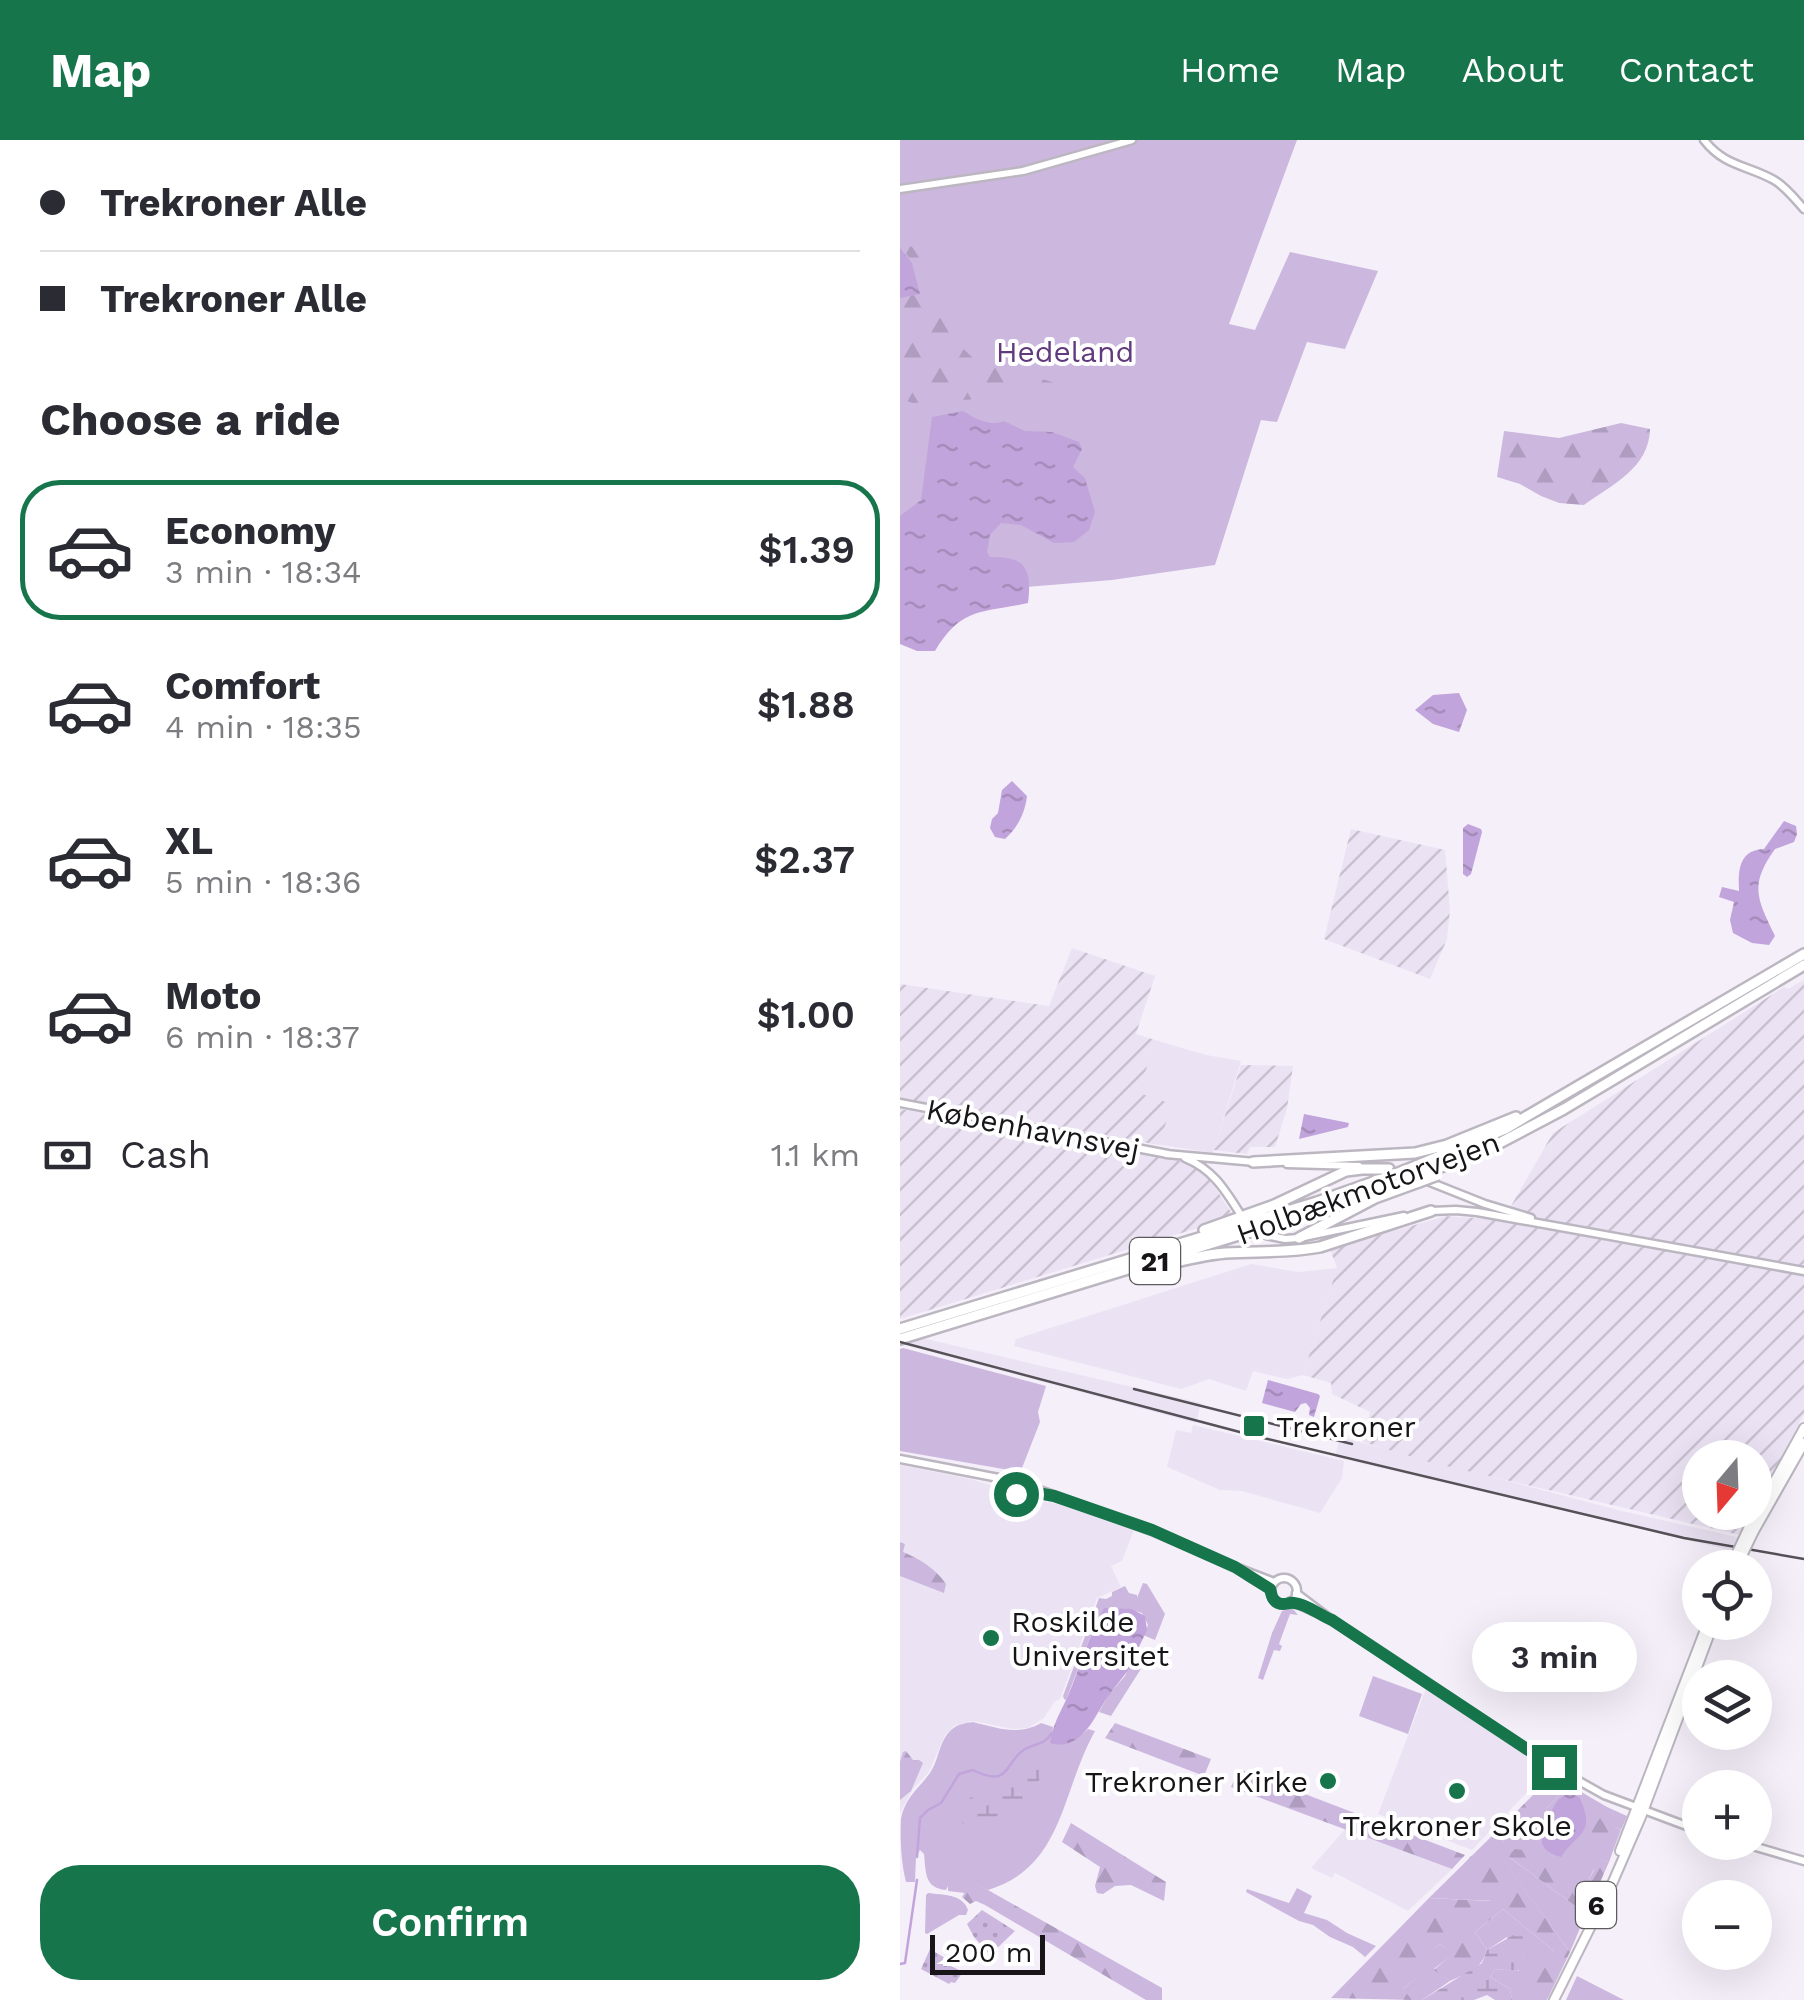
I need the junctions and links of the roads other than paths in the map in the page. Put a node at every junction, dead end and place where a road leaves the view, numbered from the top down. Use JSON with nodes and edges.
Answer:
{"nodes":[{"id":1,"x":1132,"y":140,"type":"edge"},
{"id":2,"x":1704,"y":140,"type":"edge"},
{"id":3,"x":900,"y":189,"type":"edge"},
{"id":4,"x":1804,"y":209,"type":"edge"},
{"id":5,"x":1804,"y":954,"type":"edge"},
{"id":6,"x":1804,"y":965,"type":"edge"},
{"id":7,"x":900,"y":1103,"type":"edge"},
{"id":8,"x":1551,"y":1104,"type":"junction"},
{"id":9,"x":1166,"y":1154,"type":"junction"},
{"id":10,"x":1253,"y":1162,"type":"junction"},
{"id":11,"x":1391,"y":1172,"type":"junction"},
{"id":12,"x":1414,"y":1181,"type":"junction"},
{"id":13,"x":1431,"y":1211,"type":"junction"},
{"id":14,"x":1239,"y":1212,"type":"dead end"},
{"id":15,"x":1561,"y":1226,"type":"junction"},
{"id":16,"x":1266,"y":1234,"type":"dead end"},
{"id":17,"x":1298,"y":1238,"type":"junction"},
{"id":18,"x":1109,"y":1265,"type":"junction"},
{"id":19,"x":1804,"y":1271,"type":"edge"},
{"id":20,"x":1105,"y":1277,"type":"junction"},
{"id":21,"x":900,"y":1328,"type":"edge"},
{"id":22,"x":900,"y":1339,"type":"edge"},
{"id":23,"x":1804,"y":1428,"type":"edge"},
{"id":24,"x":1804,"y":1443,"type":"edge"},
{"id":25,"x":900,"y":1459,"type":"edge"},
{"id":26,"x":1013,"y":1484,"type":"junction"},
{"id":27,"x":1033,"y":1490,"type":"junction"},
{"id":28,"x":1772,"y":1490,"type":"edge"},
{"id":29,"x":1772,"y":1496,"type":"edge"},
{"id":30,"x":1751,"y":1530,"type":"edge"},
{"id":31,"x":1741,"y":1550,"type":"edge"},
{"id":32,"x":1272,"y":1585,"type":"junction"},
{"id":33,"x":1296,"y":1593,"type":"junction"},
{"id":34,"x":1291,"y":1602,"type":"junction"},
{"id":35,"x":1332,"y":1620,"type":"junction"},
{"id":36,"x":1704,"y":1640,"type":"edge"},
{"id":37,"x":1640,"y":1809,"type":"junction"},
{"id":38,"x":1682,"y":1824,"type":"edge"},
{"id":39,"x":1772,"y":1852,"type":"edge"},
{"id":40,"x":1804,"y":1861,"type":"edge"},
{"id":41,"x":1552,"y":2000,"type":"edge"}],
"edges":[{"from":1,"to":3,"type":"street"},
{"from":2,"to":4,"type":"street"},
{"from":5,"to":8,"type":"highway","name":"Holbækmotorvejen","number":"21"},
{"from":6,"to":12,"type":"highway","name":"Holbækmotorvejen","number":"21","bridge":true},
{"from":7,"to":9,"type":"street","name":"Københavnsvej"},
{"from":8,"to":10,"type":"highway"},
{"from":8,"to":11,"type":"highway","name":"Holbækmotorvejen","number":"21","bridge":true},
{"from":9,"to":10,"type":"street","name":"Københavnsvej"},
{"from":9,"to":14,"type":"street","name":"Københavnsvej"},
{"from":10,"to":11,"type":"street","name":"Københavnsvej"},
{"from":11,"to":15,"type":"street","name":"Københavnsvej"},
{"from":11,"to":18,"type":"highway","name":"Holbækmotorvejen","number":"21"},
{"from":11,"to":18,"type":"highway"},
{"from":12,"to":17,"type":"highway"},
{"from":12,"to":20,"type":"highway","name":"Holbækmotorvejen","number":"21"},
{"from":13,"to":15,"type":"street","name":"Københavnsvej"},
{"from":13,"to":17,"type":"street","name":"Københavnsvej"},
{"from":13,"to":20,"type":"highway"},
{"from":15,"to":19,"type":"street","name":"Københavnsvej"},
{"from":16,"to":17,"type":"street","name":"Københavnsvej"},
{"from":18,"to":21,"type":"highway","name":"Holbækmotorvejen","number":"21"},
{"from":20,"to":22,"type":"highway","name":"Holbækmotorvejen","number":"21"},
{"from":23,"to":28,"type":"main road"},
{"from":24,"to":29,"type":"main road"},
{"from":25,"to":26,"type":"street"},
{"from":26,"to":27,"type":"street"},
{"from":26,"to":27,"type":"street"},
{"from":27,"to":32,"type":"street"},
{"from":30,"to":31,"type":"main road","bridge":true},
{"from":32,"to":33,"type":"street"},
{"from":32,"to":34,"type":"street"},
{"from":33,"to":34,"type":"street"},
{"from":33,"to":35,"type":"street"},
{"from":34,"to":35,"type":"street"},
{"from":35,"to":37,"type":"street"},
{"from":36,"to":37,"type":"main road","number":"6"},
{"from":37,"to":38,"type":"street"},
{"from":37,"to":41,"type":"main road","number":"6"},
{"from":39,"to":40,"type":"street"}]}
